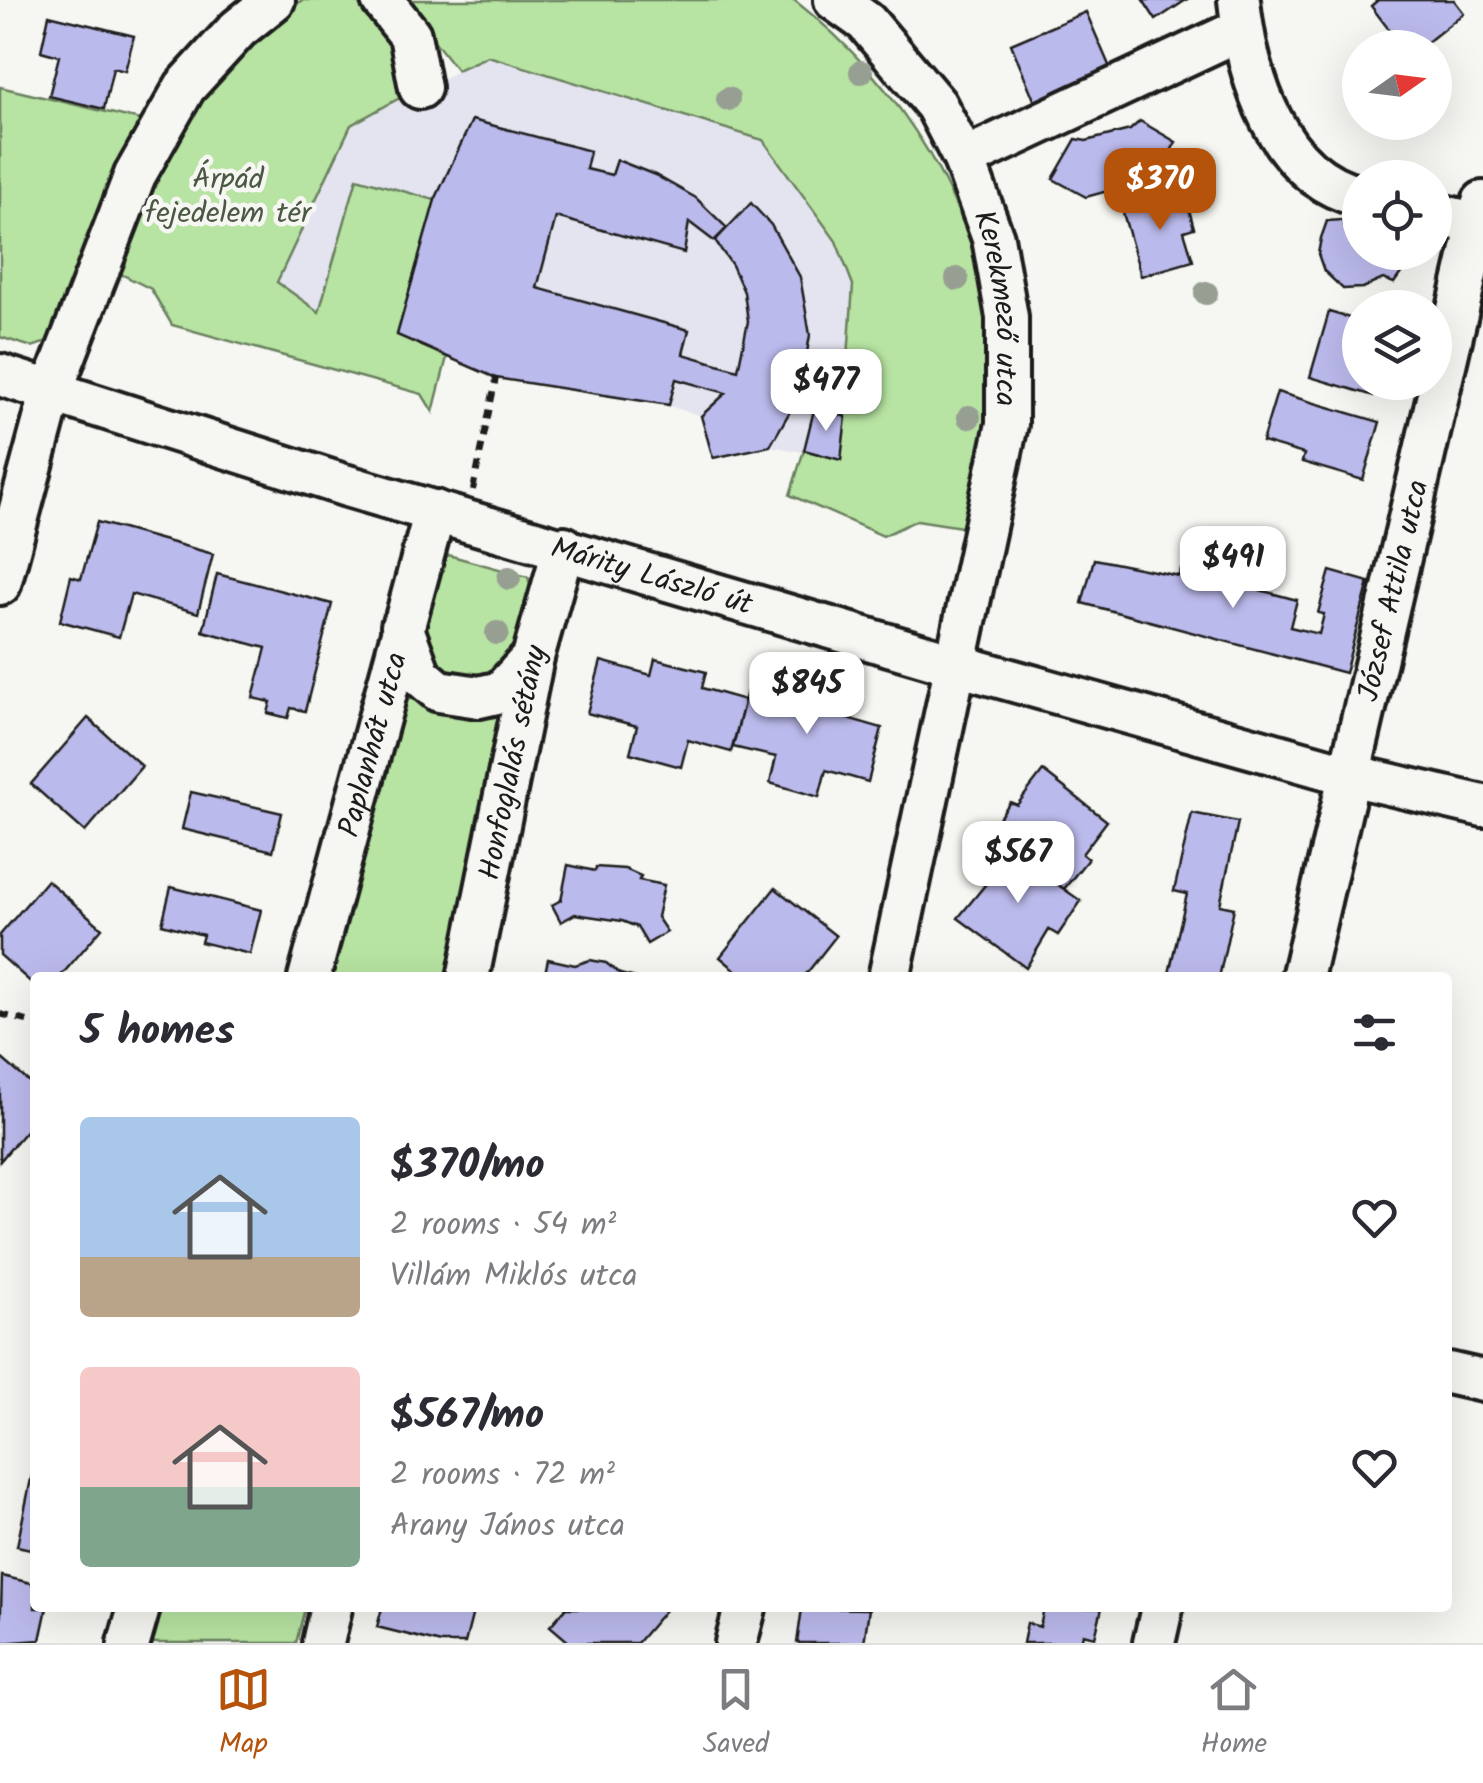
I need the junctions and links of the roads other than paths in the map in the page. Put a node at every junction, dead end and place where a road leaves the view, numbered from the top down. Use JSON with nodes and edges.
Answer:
{"nodes":[{"id":1,"x":274,"y":0,"type":"edge"},
{"id":2,"x":382,"y":0,"type":"edge"},
{"id":3,"x":835,"y":0,"type":"edge"},
{"id":4,"x":1240,"y":15,"type":"edge"},
{"id":5,"x":420,"y":88,"type":"dead end"},
{"id":6,"x":964,"y":160,"type":"junction"},
{"id":7,"x":1342,"y":192,"type":"edge"},
{"id":8,"x":1481,"y":213,"type":"edge"},
{"id":9,"x":1452,"y":214,"type":"edge"},
{"id":10,"x":0,"y":375,"type":"edge"},
{"id":11,"x":52,"y":390,"type":"junction"},
{"id":12,"x":450,"y":514,"type":"junction"},
{"id":13,"x":564,"y":547,"type":"junction"},
{"id":14,"x":0,"y":584,"type":"edge"},
{"id":15,"x":402,"y":626,"type":"junction"},
{"id":16,"x":532,"y":657,"type":"junction"},
{"id":17,"x":956,"y":665,"type":"junction"},
{"id":18,"x":1346,"y":774,"type":"junction"},
{"id":19,"x":1483,"y":806,"type":"edge"},
{"id":20,"x":311,"y":972,"type":"edge"},
{"id":21,"x":469,"y":972,"type":"edge"},
{"id":22,"x":889,"y":972,"type":"edge"},
{"id":23,"x":1303,"y":972,"type":"edge"},
{"id":24,"x":1452,"y":1374,"type":"edge"},
{"id":25,"x":1483,"y":1381,"type":"edge"},
{"id":26,"x":138,"y":1612,"type":"edge"},
{"id":27,"x":330,"y":1612,"type":"edge"},
{"id":28,"x":744,"y":1612,"type":"edge"},
{"id":29,"x":1161,"y":1612,"type":"edge"},
{"id":30,"x":129,"y":1643,"type":"edge"},
{"id":31,"x":323,"y":1643,"type":"edge"},
{"id":32,"x":736,"y":1643,"type":"edge"},
{"id":33,"x":1154,"y":1643,"type":"edge"}],
"edges":[{"from":1,"to":11,"type":"street"},
{"from":2,"to":5,"type":"street"},
{"from":3,"to":6,"type":"street","name":"Kerekmező utca"},
{"from":4,"to":6,"type":"street"},
{"from":4,"to":7,"type":"street"},
{"from":6,"to":17,"type":"street","name":"Kerekmező utca"},
{"from":8,"to":9,"type":"street"},
{"from":8,"to":18,"type":"street","name":"József Attila utca"},
{"from":10,"to":11,"type":"street","name":"Márity László út"},
{"from":11,"to":12,"type":"street","name":"Márity László út"},
{"from":11,"to":14,"type":"street"},
{"from":12,"to":13,"type":"street","name":"Márity László út"},
{"from":12,"to":15,"type":"street","name":"Paplanhát utca"},
{"from":13,"to":16,"type":"street","name":"Honfoglalás sétány"},
{"from":13,"to":17,"type":"street","name":"Márity László út"},
{"from":15,"to":16,"type":"street"},
{"from":15,"to":20,"type":"street","name":"Paplanhát utca"},
{"from":16,"to":21,"type":"street","name":"Honfoglalás sétány"},
{"from":17,"to":18,"type":"street","name":"Márity László út"},
{"from":17,"to":22,"type":"street","name":"Kerekmező utca"},
{"from":18,"to":19,"type":"street","name":"Márity László út"},
{"from":18,"to":23,"type":"street","name":"József Attila utca"},
{"from":24,"to":25,"type":"street"},
{"from":26,"to":30,"type":"street"},
{"from":27,"to":31,"type":"street"},
{"from":28,"to":32,"type":"street"},
{"from":29,"to":33,"type":"street"}]}
